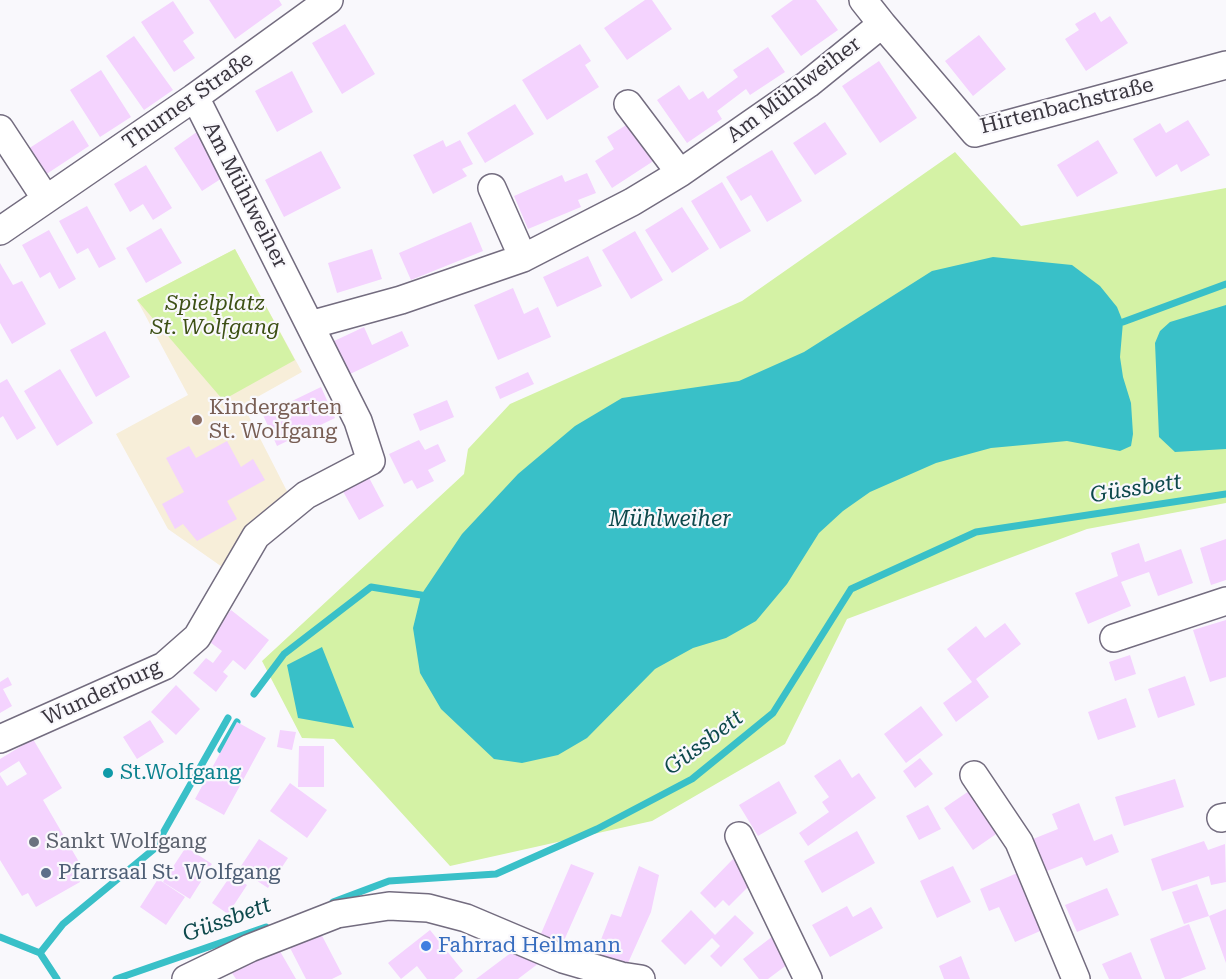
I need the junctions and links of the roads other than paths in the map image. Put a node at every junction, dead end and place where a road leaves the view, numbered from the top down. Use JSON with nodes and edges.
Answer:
{"nodes":[{"id":1,"x":329,"y":0,"type":"edge"},
{"id":2,"x":863,"y":0,"type":"edge"},
{"id":3,"x":882,"y":24,"type":"junction"},
{"id":4,"x":1226,"y":65,"type":"edge"},
{"id":5,"x":195,"y":98,"type":"junction"},
{"id":6,"x":628,"y":104,"type":"dead end"},
{"id":7,"x":0,"y":129,"type":"edge"},
{"id":8,"x":680,"y":172,"type":"junction"},
{"id":9,"x":492,"y":188,"type":"dead end"},
{"id":10,"x":46,"y":199,"type":"junction"},
{"id":11,"x":0,"y":231,"type":"edge"},
{"id":12,"x":523,"y":258,"type":"junction"},
{"id":13,"x":310,"y":325,"type":"junction"},
{"id":14,"x":306,"y":495,"type":"joint"},
{"id":15,"x":1226,"y":601,"type":"edge"},
{"id":16,"x":1114,"y":638,"type":"dead end"},
{"id":17,"x":0,"y":739,"type":"edge"},
{"id":18,"x":974,"y":775,"type":"dead end"},
{"id":19,"x":739,"y":836,"type":"dead end"},
{"id":20,"x":186,"y":979,"type":"edge"},
{"id":21,"x":640,"y":979,"type":"edge"},
{"id":22,"x":808,"y":979,"type":"edge"},
{"id":23,"x":1076,"y":979,"type":"edge"}],
"edges":[{"from":1,"to":5,"type":"street","name":"Thurner Straße"},
{"from":2,"to":3,"type":"street","name":"Am Mühlweiher"},
{"from":3,"to":4,"type":"street","name":"Hirtenbachstraße"},
{"from":3,"to":8,"type":"street","name":"Am Mühlweiher"},
{"from":5,"to":10,"type":"street","name":"Thurner Straße"},
{"from":5,"to":13,"type":"street","name":"Am Mühlweiher"},
{"from":6,"to":8,"type":"street"},
{"from":7,"to":10,"type":"street"},
{"from":8,"to":12,"type":"street","name":"Am Mühlweiher"},
{"from":9,"to":12,"type":"street"},
{"from":10,"to":11,"type":"street","name":"Thurner Straße"},
{"from":12,"to":13,"type":"street","name":"Am Mühlweiher"},
{"from":13,"to":14,"type":"street","name":"Am Mühlweiher"},
{"from":14,"to":17,"type":"street","name":"Wunderburg"},
{"from":15,"to":16,"type":"street"},
{"from":18,"to":23,"type":"street"},
{"from":19,"to":22,"type":"street"},
{"from":20,"to":21,"type":"street"}]}
